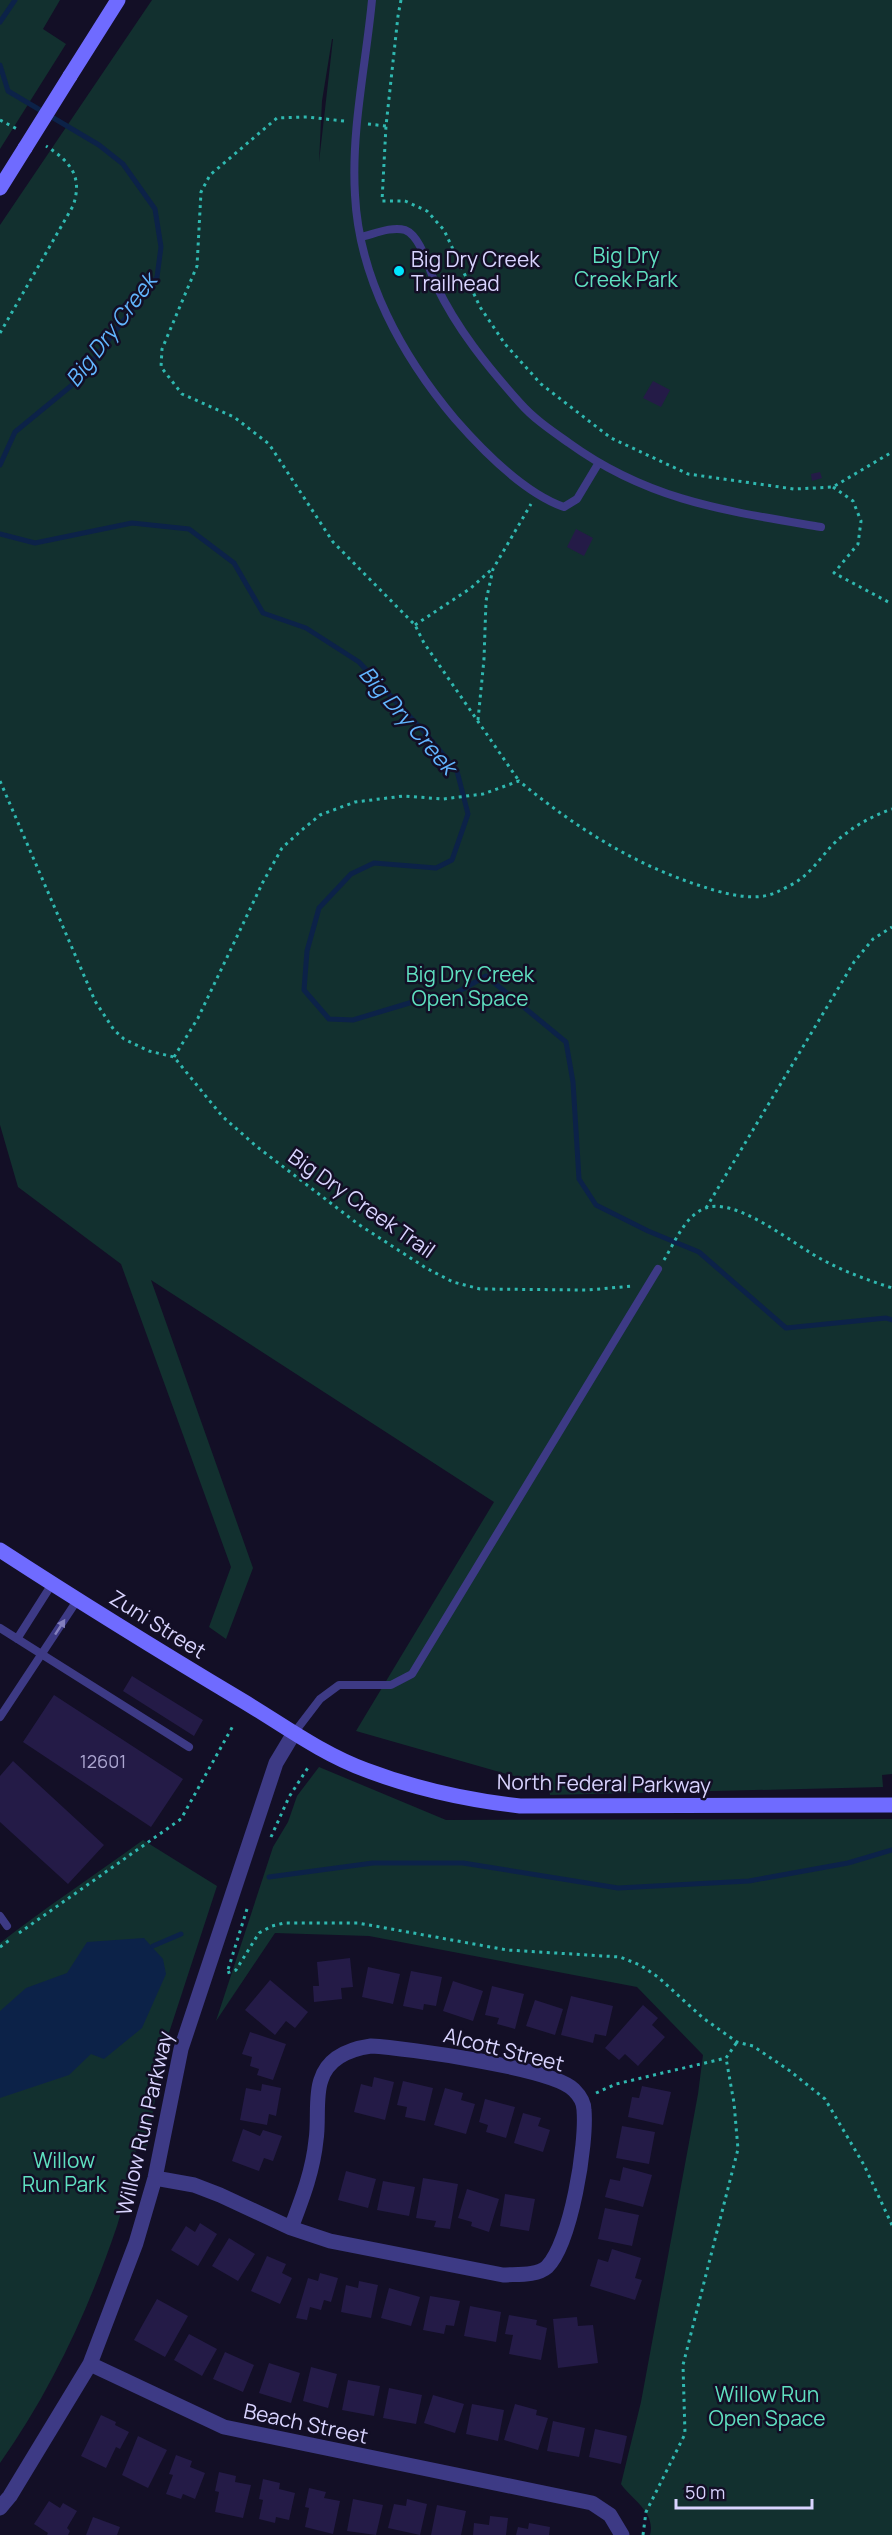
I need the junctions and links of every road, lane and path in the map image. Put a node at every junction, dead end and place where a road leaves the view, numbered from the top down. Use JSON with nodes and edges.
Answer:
{"nodes":[{"id":1,"x":118,"y":0,"type":"edge"},
{"id":2,"x":372,"y":0,"type":"edge"},
{"id":3,"x":401,"y":0,"type":"edge"},
{"id":4,"x":0,"y":120,"type":"edge"},
{"id":5,"x":357,"y":122,"type":"junction"},
{"id":6,"x":12,"y":126,"type":"dead end"},
{"id":7,"x":386,"y":126,"type":"junction"},
{"id":8,"x":53,"y":151,"type":"dead end"},
{"id":9,"x":0,"y":188,"type":"edge"},
{"id":10,"x":361,"y":237,"type":"junction"},
{"id":11,"x":0,"y":333,"type":"edge"},
{"id":12,"x":892,"y":452,"type":"edge"},
{"id":13,"x":598,"y":464,"type":"junction"},
{"id":14,"x":833,"y":487,"type":"junction"},
{"id":15,"x":539,"y":494,"type":"junction"},
{"id":16,"x":821,"y":527,"type":"dead end"},
{"id":17,"x":493,"y":569,"type":"junction"},
{"id":18,"x":892,"y":604,"type":"edge"},
{"id":19,"x":415,"y":625,"type":"junction"},
{"id":20,"x":478,"y":722,"type":"junction"},
{"id":21,"x":0,"y":781,"type":"edge"},
{"id":22,"x":519,"y":781,"type":"junction"},
{"id":23,"x":892,"y":809,"type":"edge"},
{"id":24,"x":892,"y":927,"type":"edge"},
{"id":25,"x":174,"y":1057,"type":"junction"},
{"id":26,"x":706,"y":1208,"type":"junction"},
{"id":27,"x":658,"y":1269,"type":"junction"},
{"id":28,"x":892,"y":1288,"type":"edge"},
{"id":29,"x":0,"y":1550,"type":"edge"},
{"id":30,"x":52,"y":1584,"type":"junction"},
{"id":31,"x":78,"y":1599,"type":"junction"},
{"id":32,"x":0,"y":1628,"type":"edge"},
{"id":33,"x":17,"y":1639,"type":"junction"},
{"id":34,"x":41,"y":1655,"type":"junction"},
{"id":35,"x":0,"y":1717,"type":"edge"},
{"id":36,"x":234,"y":1724,"type":"dead end"},
{"id":37,"x":294,"y":1732,"type":"junction"},
{"id":38,"x":189,"y":1747,"type":"dead end"},
{"id":39,"x":309,"y":1766,"type":"dead end"},
{"id":40,"x":892,"y":1804,"type":"edge"},
{"id":41,"x":266,"y":1847,"type":"dead end"},
{"id":42,"x":249,"y":1904,"type":"dead end"},
{"id":43,"x":0,"y":1916,"type":"edge"},
{"id":44,"x":8,"y":1926,"type":"dead end"},
{"id":45,"x":0,"y":1947,"type":"edge"},
{"id":46,"x":737,"y":2042,"type":"junction"},
{"id":47,"x":726,"y":2058,"type":"junction"},
{"id":48,"x":581,"y":2099,"type":"junction"},
{"id":49,"x":155,"y":2178,"type":"junction"},
{"id":50,"x":892,"y":2225,"type":"edge"},
{"id":51,"x":291,"y":2228,"type":"junction"},
{"id":52,"x":90,"y":2364,"type":"junction"},
{"id":53,"x":0,"y":2508,"type":"edge"},
{"id":54,"x":622,"y":2535,"type":"edge"},
{"id":55,"x":643,"y":2535,"type":"edge"}],
"edges":[{"from":1,"to":9,"type":"main road","bridge":true},
{"from":2,"to":5,"type":"lane"},
{"from":3,"to":7,"type":"path"},
{"from":4,"to":6,"type":"path"},
{"from":5,"to":7,"type":"path"},
{"from":5,"to":10,"type":"lane"},
{"from":5,"to":19,"type":"path"},
{"from":7,"to":14,"type":"path"},
{"from":8,"to":11,"type":"path"},
{"from":10,"to":13,"type":"lane"},
{"from":10,"to":15,"type":"lane"},
{"from":12,"to":14,"type":"path"},
{"from":13,"to":15,"type":"lane"},
{"from":13,"to":16,"type":"lane"},
{"from":14,"to":18,"type":"path"},
{"from":15,"to":17,"type":"path"},
{"from":17,"to":19,"type":"path"},
{"from":17,"to":20,"type":"path"},
{"from":19,"to":20,"type":"path"},
{"from":20,"to":22,"type":"path"},
{"from":21,"to":25,"type":"path"},
{"from":22,"to":23,"type":"path"},
{"from":22,"to":25,"type":"path"},
{"from":24,"to":26,"type":"path","name":"Big Dry Creek Trail"},
{"from":25,"to":27,"type":"path","name":"Big Dry Creek Trail"},
{"from":26,"to":27,"type":"path","name":"Big Dry Creek Trail"},
{"from":26,"to":28,"type":"path"},
{"from":27,"to":37,"type":"lane"},
{"from":29,"to":30,"type":"main road","name":"Zuni Street"},
{"from":30,"to":31,"type":"main road","name":"Zuni Street"},
{"from":30,"to":33,"type":"lane"},
{"from":34,"to":31,"type":"lane","one_way":true},
{"from":31,"to":37,"type":"main road","name":"Zuni Street"},
{"from":32,"to":33,"type":"lane"},
{"from":33,"to":34,"type":"lane"},
{"from":34,"to":35,"type":"lane"},
{"from":34,"to":38,"type":"lane"},
{"from":36,"to":45,"type":"path"},
{"from":37,"to":40,"type":"main road","name":"North Federal Parkway"},
{"from":37,"to":49,"type":"street","name":"Willow Run Parkway"},
{"from":39,"to":41,"type":"path"},
{"from":42,"to":46,"type":"path"},
{"from":43,"to":44,"type":"lane"},
{"from":46,"to":47,"type":"path"},
{"from":46,"to":50,"type":"path"},
{"from":47,"to":48,"type":"path"},
{"from":47,"to":55,"type":"path"},
{"from":48,"to":51,"type":"street","name":"Alcott Street"},
{"from":48,"to":51,"type":"street","name":"Alcott Street"},
{"from":49,"to":51,"type":"street","name":"Alcott Street"},
{"from":49,"to":52,"type":"street","name":"Willow Run Parkway"},
{"from":52,"to":53,"type":"street","name":"Willow Run Parkway"},
{"from":52,"to":54,"type":"street","name":"Beach Street"}]}
